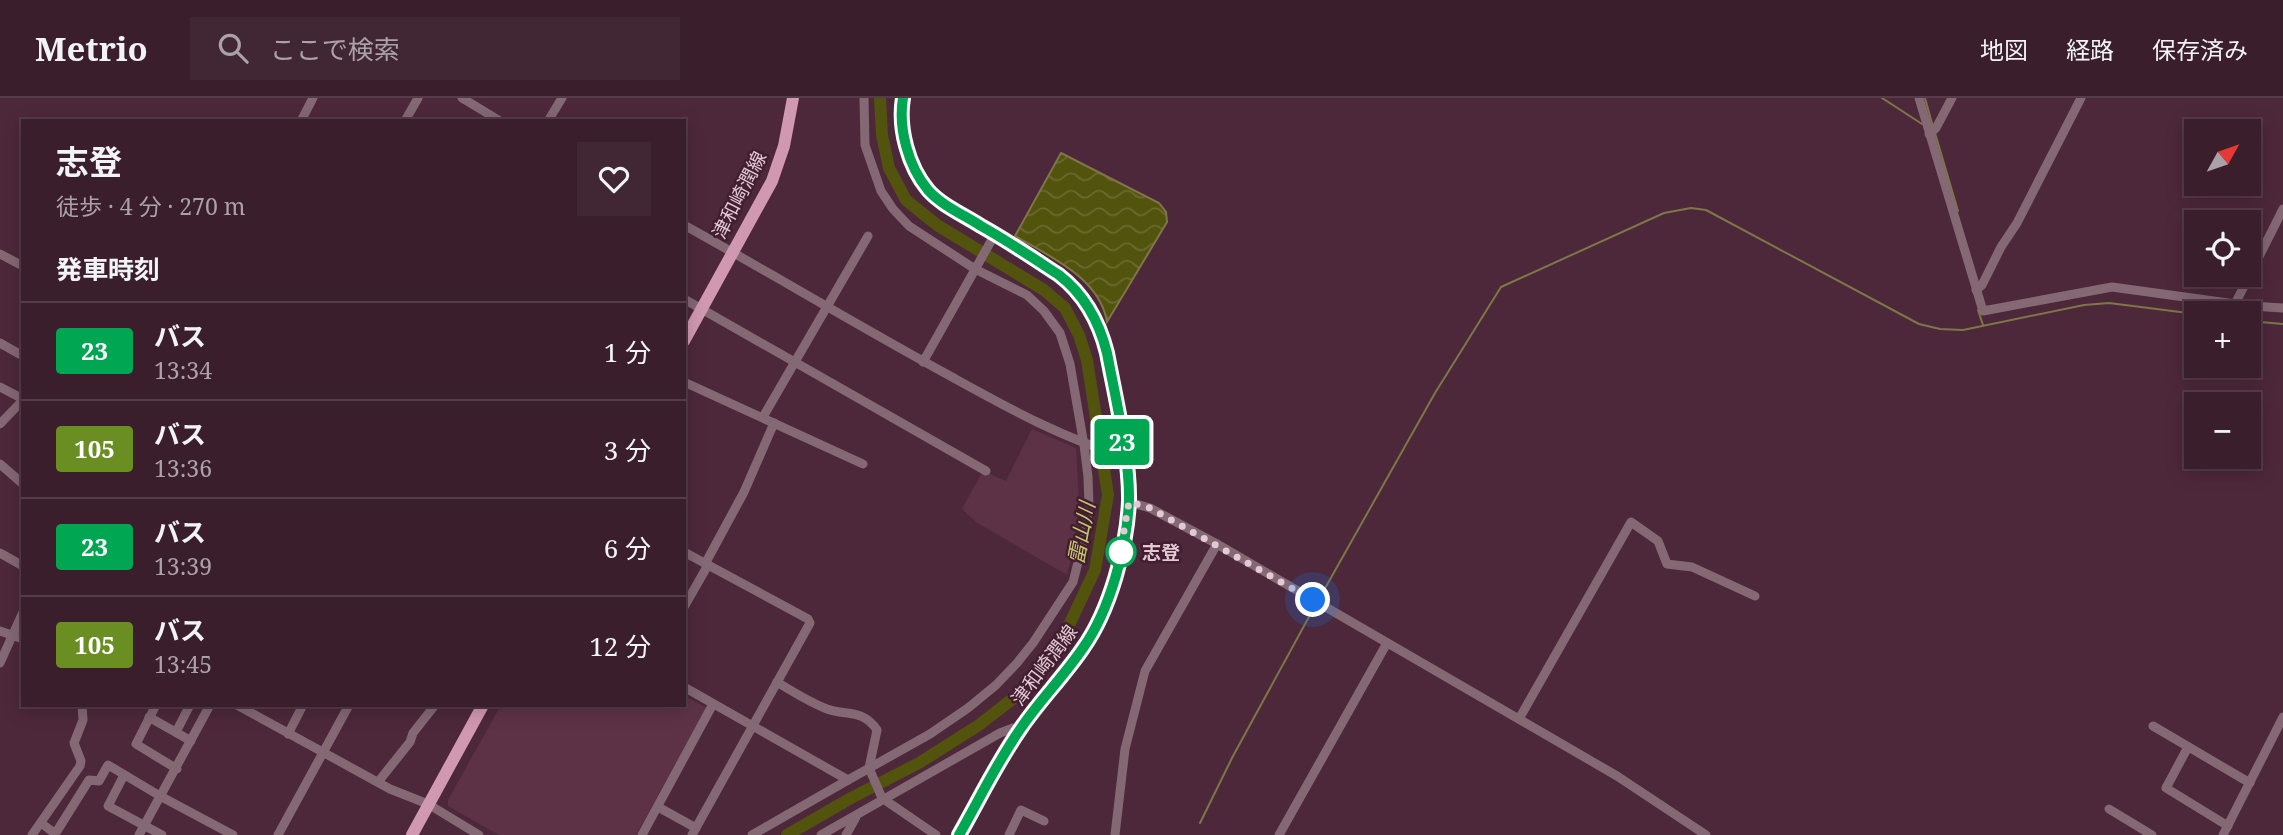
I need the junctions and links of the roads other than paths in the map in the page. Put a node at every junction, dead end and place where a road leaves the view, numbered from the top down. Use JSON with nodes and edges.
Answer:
{"nodes":[{"id":1,"x":313,"y":98,"type":"edge"},
{"id":2,"x":418,"y":98,"type":"edge"},
{"id":3,"x":462,"y":98,"type":"edge"},
{"id":4,"x":562,"y":98,"type":"edge"},
{"id":5,"x":793,"y":98,"type":"edge"},
{"id":6,"x":864,"y":98,"type":"edge"},
{"id":7,"x":903,"y":98,"type":"edge"},
{"id":8,"x":1919,"y":98,"type":"edge"},
{"id":9,"x":1952,"y":98,"type":"edge"},
{"id":10,"x":2081,"y":98,"type":"edge"},
{"id":11,"x":302,"y":119,"type":"edge"},
{"id":12,"x":406,"y":119,"type":"edge"},
{"id":13,"x":497,"y":119,"type":"edge"},
{"id":14,"x":549,"y":119,"type":"edge"},
{"id":15,"x":1933,"y":131,"type":"junction"},
{"id":16,"x":2283,"y":209,"type":"edge"},
{"id":17,"x":686,"y":226,"type":"edge"},
{"id":18,"x":995,"y":234,"type":"junction"},
{"id":19,"x":868,"y":236,"type":"dead end"},
{"id":20,"x":732,"y":252,"type":"junction"},
{"id":21,"x":0,"y":254,"type":"edge"},
{"id":22,"x":21,"y":265,"type":"edge"},
{"id":23,"x":975,"y":269,"type":"junction"},
{"id":24,"x":1979,"y":288,"type":"junction"},
{"id":25,"x":686,"y":300,"type":"edge"},
{"id":26,"x":2213,"y":301,"type":"edge"},
{"id":27,"x":2237,"y":301,"type":"edge"},
{"id":28,"x":2261,"y":306,"type":"edge"},
{"id":29,"x":828,"y":307,"type":"junction"},
{"id":30,"x":2283,"y":308,"type":"edge"},
{"id":31,"x":702,"y":309,"type":"junction"},
{"id":32,"x":686,"y":337,"type":"edge"},
{"id":33,"x":0,"y":343,"type":"edge"},
{"id":34,"x":21,"y":355,"type":"edge"},
{"id":35,"x":796,"y":362,"type":"junction"},
{"id":36,"x":923,"y":362,"type":"junction"},
{"id":37,"x":686,"y":383,"type":"edge"},
{"id":38,"x":0,"y":387,"type":"edge"},
{"id":39,"x":21,"y":398,"type":"edge"},
{"id":40,"x":21,"y":401,"type":"edge"},
{"id":41,"x":763,"y":417,"type":"junction"},
{"id":42,"x":0,"y":423,"type":"edge"},
{"id":43,"x":774,"y":423,"type":"junction"},
{"id":44,"x":1084,"y":445,"type":"junction"},
{"id":45,"x":1125,"y":457,"type":"junction"},
{"id":46,"x":0,"y":464,"type":"edge"},
{"id":47,"x":863,"y":464,"type":"dead end"},
{"id":48,"x":986,"y":471,"type":"dead end"},
{"id":49,"x":21,"y":482,"type":"edge"},
{"id":50,"x":1129,"y":502,"type":"junction"},
{"id":51,"x":1217,"y":544,"type":"junction"},
{"id":52,"x":0,"y":553,"type":"edge"},
{"id":53,"x":686,"y":553,"type":"edge"},
{"id":54,"x":706,"y":564,"type":"junction"},
{"id":55,"x":21,"y":565,"type":"edge"},
{"id":56,"x":1755,"y":596,"type":"dead end"},
{"id":57,"x":686,"y":603,"type":"edge"},
{"id":58,"x":21,"y":617,"type":"edge"},
{"id":59,"x":0,"y":631,"type":"edge"},
{"id":60,"x":13,"y":635,"type":"junction"},
{"id":61,"x":21,"y":638,"type":"edge"},
{"id":62,"x":1387,"y":643,"type":"junction"},
{"id":63,"x":0,"y":663,"type":"edge"},
{"id":64,"x":777,"y":682,"type":"junction"},
{"id":65,"x":686,"y":688,"type":"edge"},
{"id":66,"x":713,"y":704,"type":"junction"},
{"id":67,"x":82,"y":707,"type":"edge"},
{"id":68,"x":155,"y":707,"type":"edge"},
{"id":69,"x":189,"y":707,"type":"edge"},
{"id":70,"x":209,"y":707,"type":"edge"},
{"id":71,"x":241,"y":707,"type":"edge"},
{"id":72,"x":302,"y":707,"type":"edge"},
{"id":73,"x":348,"y":707,"type":"edge"},
{"id":74,"x":433,"y":707,"type":"edge"},
{"id":75,"x":480,"y":707,"type":"edge"},
{"id":76,"x":149,"y":717,"type":"junction"},
{"id":77,"x":2283,"y":717,"type":"edge"},
{"id":78,"x":1519,"y":719,"type":"junction"},
{"id":79,"x":753,"y":726,"type":"junction"},
{"id":80,"x":2153,"y":726,"type":"dead end"},
{"id":81,"x":1018,"y":731,"type":"junction"},
{"id":82,"x":176,"y":732,"type":"junction"},
{"id":83,"x":288,"y":734,"type":"junction"},
{"id":84,"x":191,"y":741,"type":"junction"},
{"id":85,"x":2188,"y":747,"type":"junction"},
{"id":86,"x":322,"y":752,"type":"junction"},
{"id":87,"x":177,"y":769,"type":"junction"},
{"id":88,"x":870,"y":769,"type":"junction"},
{"id":89,"x":124,"y":775,"type":"junction"},
{"id":90,"x":848,"y":780,"type":"junction"},
{"id":91,"x":378,"y":782,"type":"junction"},
{"id":92,"x":2250,"y":783,"type":"junction"},
{"id":93,"x":160,"y":796,"type":"junction"},
{"id":94,"x":881,"y":797,"type":"junction"},
{"id":95,"x":428,"y":804,"type":"junction"},
{"id":96,"x":657,"y":807,"type":"junction"},
{"id":97,"x":2109,"y":809,"type":"dead end"},
{"id":98,"x":857,"y":816,"type":"junction"},
{"id":99,"x":1044,"y":821,"type":"dead end"},
{"id":100,"x":41,"y":823,"type":"junction"},
{"id":101,"x":141,"y":830,"type":"edge"},
{"id":102,"x":2225,"y":830,"type":"edge"},
{"id":103,"x":694,"y":832,"type":"edge"},
{"id":104,"x":472,"y":833,"type":"edge"},
{"id":105,"x":33,"y":835,"type":"edge"},
{"id":106,"x":162,"y":835,"type":"edge"},
{"id":107,"x":233,"y":835,"type":"edge"},
{"id":108,"x":278,"y":835,"type":"edge"},
{"id":109,"x":412,"y":835,"type":"edge"},
{"id":110,"x":642,"y":835,"type":"edge"},
{"id":111,"x":751,"y":835,"type":"edge"},
{"id":112,"x":821,"y":835,"type":"edge"},
{"id":113,"x":846,"y":835,"type":"edge"},
{"id":114,"x":936,"y":835,"type":"edge"},
{"id":115,"x":959,"y":835,"type":"edge"},
{"id":116,"x":1009,"y":835,"type":"edge"},
{"id":117,"x":1115,"y":835,"type":"edge"},
{"id":118,"x":1279,"y":835,"type":"edge"},
{"id":119,"x":1706,"y":835,"type":"edge"},
{"id":120,"x":2152,"y":835,"type":"edge"}],
"edges":[{"from":1,"to":11,"type":"street"},
{"from":2,"to":12,"type":"street"},
{"from":3,"to":13,"type":"street"},
{"from":4,"to":14,"type":"street"},
{"from":5,"to":20,"type":"main road","name":"津和崎潤線"},
{"from":6,"to":23,"type":"street"},
{"from":7,"to":18,"type":"main road","name":"津和崎潤線"},
{"from":8,"to":15,"type":"street"},
{"from":9,"to":15,"type":"street"},
{"from":10,"to":24,"type":"street"},
{"from":15,"to":24,"type":"street"},
{"from":16,"to":27,"type":"street"},
{"from":17,"to":20,"type":"street"},
{"from":18,"to":23,"type":"street"},
{"from":18,"to":45,"type":"main road","name":"津和崎潤線"},
{"from":19,"to":29,"type":"street"},
{"from":20,"to":29,"type":"street"},
{"from":20,"to":31,"type":"main road","name":"津和崎潤線"},
{"from":21,"to":22,"type":"street"},
{"from":23,"to":36,"type":"street"},
{"from":23,"to":44,"type":"street"},
{"from":24,"to":26,"type":"street"},
{"from":25,"to":31,"type":"street"},
{"from":28,"to":30,"type":"street"},
{"from":29,"to":35,"type":"street"},
{"from":29,"to":36,"type":"street"},
{"from":31,"to":32,"type":"main road","name":"津和崎潤線"},
{"from":31,"to":35,"type":"street"},
{"from":33,"to":34,"type":"street"},
{"from":35,"to":41,"type":"street"},
{"from":35,"to":48,"type":"street"},
{"from":36,"to":44,"type":"street"},
{"from":37,"to":41,"type":"street"},
{"from":38,"to":39,"type":"street"},
{"from":40,"to":42,"type":"street"},
{"from":41,"to":43,"type":"street"},
{"from":43,"to":47,"type":"street"},
{"from":43,"to":54,"type":"street"},
{"from":44,"to":45,"type":"street"},
{"from":44,"to":88,"type":"street"},
{"from":45,"to":50,"type":"main road","name":"津和崎潤線"},
{"from":46,"to":49,"type":"street"},
{"from":50,"to":51,"type":"street"},
{"from":50,"to":81,"type":"main road","name":"津和崎潤線"},
{"from":51,"to":62,"type":"street"},
{"from":51,"to":117,"type":"street"},
{"from":52,"to":55,"type":"street"},
{"from":53,"to":54,"type":"street"},
{"from":54,"to":57,"type":"street"},
{"from":54,"to":64,"type":"street"},
{"from":56,"to":78,"type":"street"},
{"from":58,"to":60,"type":"street"},
{"from":59,"to":60,"type":"street"},
{"from":60,"to":61,"type":"street"},
{"from":60,"to":63,"type":"street"},
{"from":62,"to":78,"type":"street"},
{"from":62,"to":118,"type":"street"},
{"from":64,"to":79,"type":"street"},
{"from":64,"to":88,"type":"street"},
{"from":65,"to":66,"type":"street"},
{"from":66,"to":79,"type":"street"},
{"from":66,"to":96,"type":"street"},
{"from":67,"to":100,"type":"street"},
{"from":68,"to":76,"type":"street"},
{"from":69,"to":82,"type":"street"},
{"from":70,"to":84,"type":"street"},
{"from":71,"to":83,"type":"street"},
{"from":72,"to":83,"type":"street"},
{"from":73,"to":86,"type":"street"},
{"from":74,"to":91,"type":"street"},
{"from":75,"to":95,"type":"main road"},
{"from":76,"to":82,"type":"street"},
{"from":76,"to":87,"type":"street"},
{"from":77,"to":92,"type":"street"},
{"from":78,"to":119,"type":"street"},
{"from":79,"to":90,"type":"street"},
{"from":79,"to":103,"type":"street"},
{"from":80,"to":85,"type":"street"},
{"from":81,"to":94,"type":"street"},
{"from":81,"to":115,"type":"main road","name":"津和崎潤線"},
{"from":82,"to":84,"type":"street"},
{"from":83,"to":86,"type":"street"},
{"from":84,"to":87,"type":"street"},
{"from":85,"to":92,"type":"street"},
{"from":85,"to":102,"type":"street"},
{"from":86,"to":91,"type":"street"},
{"from":86,"to":108,"type":"street"},
{"from":87,"to":93,"type":"street"},
{"from":88,"to":90,"type":"street"},
{"from":88,"to":94,"type":"street"},
{"from":89,"to":93,"type":"street"},
{"from":89,"to":100,"type":"street"},
{"from":89,"to":101,"type":"street"},
{"from":90,"to":111,"type":"street"},
{"from":91,"to":95,"type":"street"},
{"from":92,"to":102,"type":"street"},
{"from":93,"to":101,"type":"street"},
{"from":93,"to":107,"type":"street"},
{"from":94,"to":98,"type":"street"},
{"from":94,"to":114,"type":"street"},
{"from":95,"to":104,"type":"street"},
{"from":95,"to":109,"type":"main road"},
{"from":96,"to":103,"type":"street"},
{"from":96,"to":110,"type":"street"},
{"from":97,"to":120,"type":"street"},
{"from":98,"to":112,"type":"street"},
{"from":98,"to":113,"type":"street"},
{"from":99,"to":116,"type":"street"},
{"from":100,"to":105,"type":"street"},
{"from":101,"to":106,"type":"street"}]}
